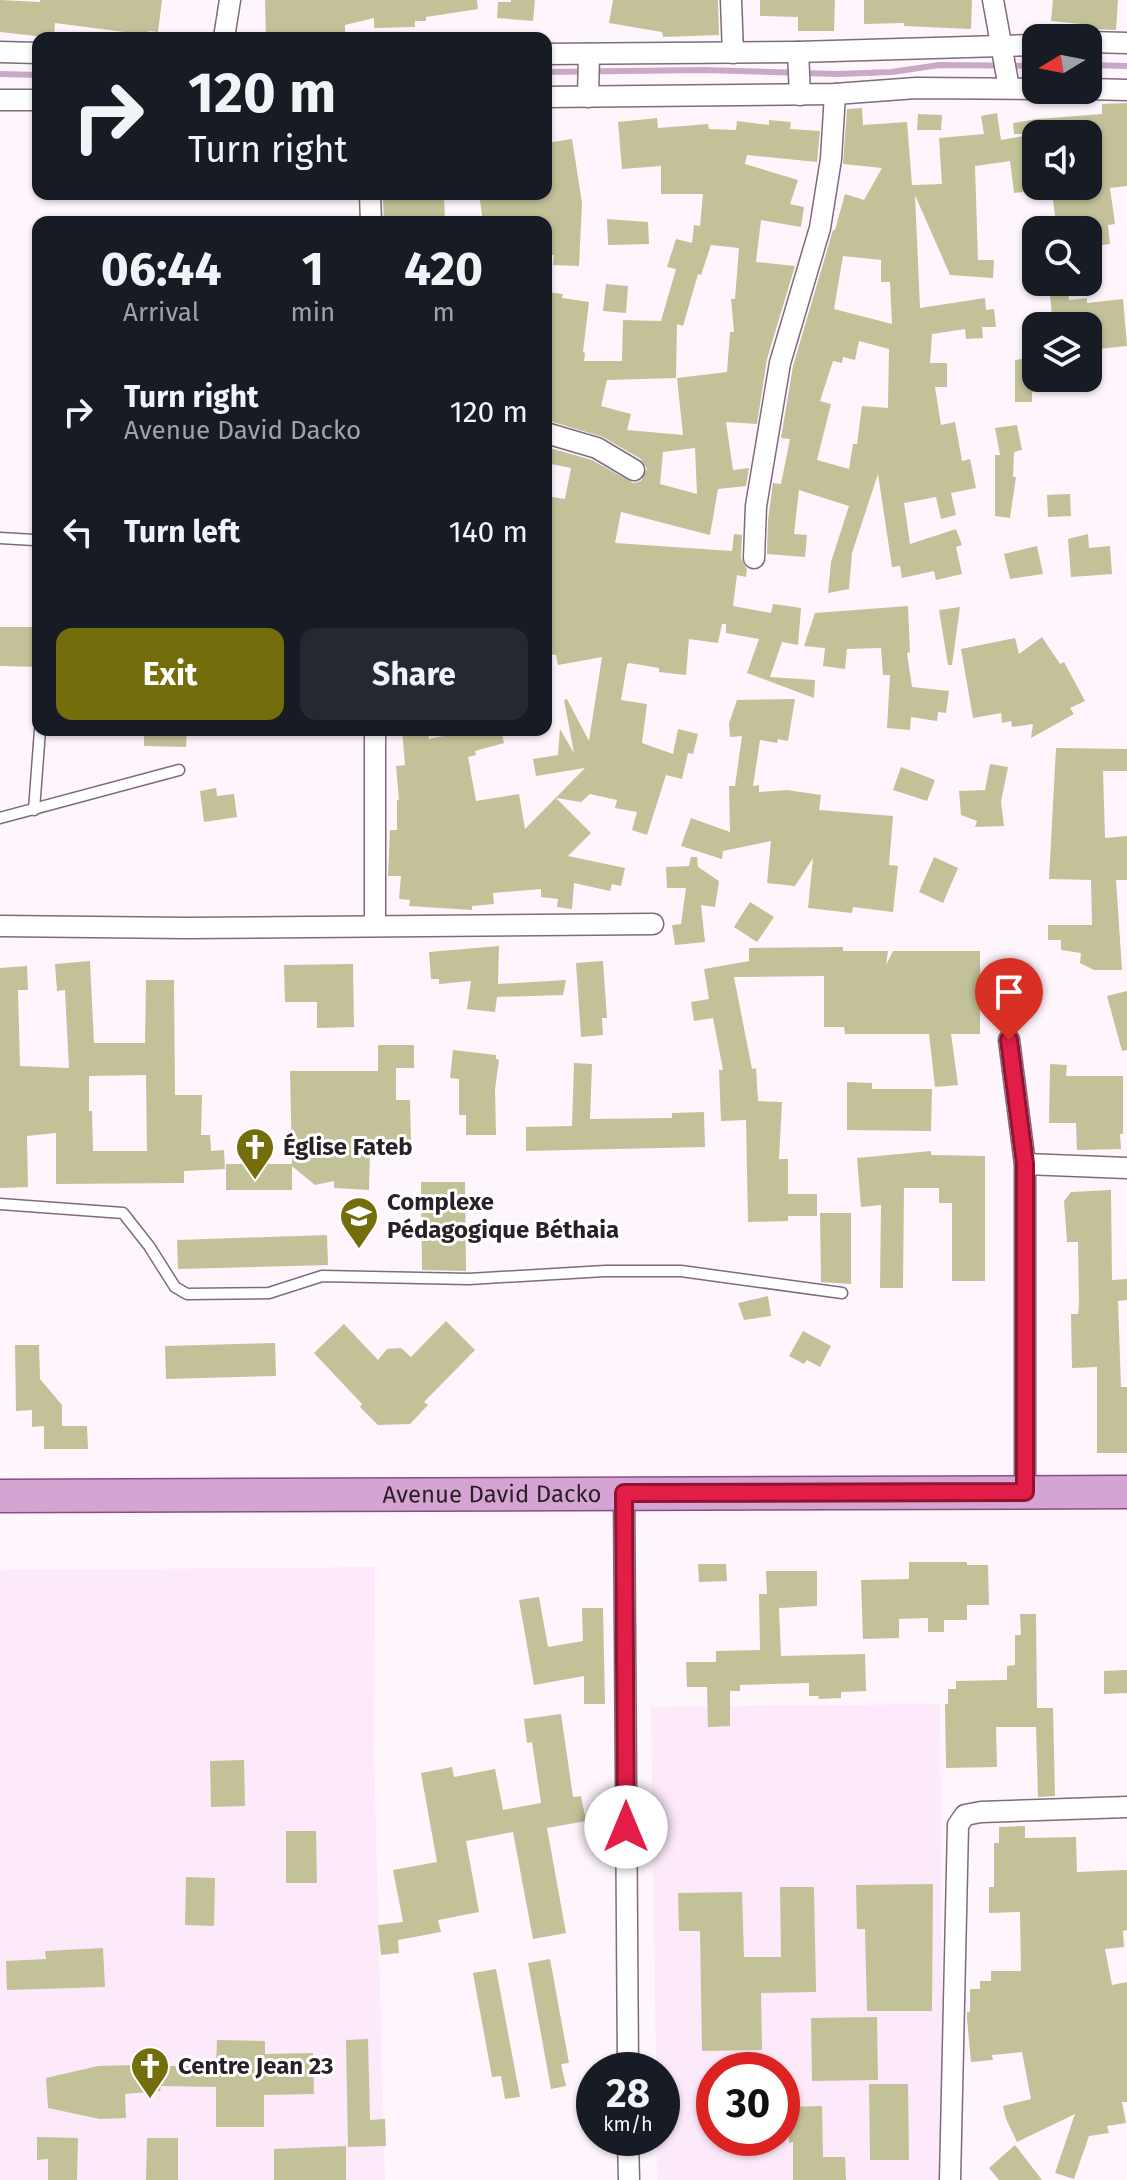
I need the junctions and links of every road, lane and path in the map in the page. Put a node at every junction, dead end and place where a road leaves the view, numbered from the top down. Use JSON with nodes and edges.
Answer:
{"nodes":[{"id":1,"x":230,"y":0,"type":"edge"},
{"id":2,"x":731,"y":0,"type":"edge"},
{"id":3,"x":993,"y":0,"type":"edge"},
{"id":4,"x":225,"y":32,"type":"edge"},
{"id":5,"x":1102,"y":42,"type":"edge"},
{"id":6,"x":1127,"y":43,"type":"edge"},
{"id":7,"x":1022,"y":46,"type":"edge"},
{"id":8,"x":1000,"y":47,"type":"junction"},
{"id":9,"x":0,"y":52,"type":"edge"},
{"id":10,"x":798,"y":52,"type":"junction"},
{"id":11,"x":32,"y":53,"type":"edge"},
{"id":12,"x":733,"y":53,"type":"junction"},
{"id":13,"x":552,"y":54,"type":"edge"},
{"id":14,"x":589,"y":54,"type":"junction"},
{"id":15,"x":1009,"y":88,"type":"junction"},
{"id":16,"x":1022,"y":88,"type":"edge"},
{"id":17,"x":1102,"y":89,"type":"edge"},
{"id":18,"x":1127,"y":90,"type":"edge"},
{"id":19,"x":835,"y":94,"type":"junction"},
{"id":20,"x":800,"y":95,"type":"junction"},
{"id":21,"x":552,"y":97,"type":"edge"},
{"id":22,"x":588,"y":97,"type":"junction"},
{"id":23,"x":0,"y":100,"type":"edge"},
{"id":24,"x":32,"y":100,"type":"edge"},
{"id":25,"x":552,"y":435,"type":"edge"},
{"id":26,"x":634,"y":470,"type":"dead end"},
{"id":27,"x":0,"y":538,"type":"edge"},
{"id":28,"x":32,"y":540,"type":"edge"},
{"id":29,"x":754,"y":558,"type":"dead end"},
{"id":30,"x":40,"y":736,"type":"edge"},
{"id":31,"x":375,"y":736,"type":"edge"},
{"id":32,"x":179,"y":770,"type":"dead end"},
{"id":33,"x":34,"y":810,"type":"junction"},
{"id":34,"x":0,"y":818,"type":"edge"},
{"id":35,"x":653,"y":924,"type":"dead end"},
{"id":36,"x":0,"y":926,"type":"edge"},
{"id":37,"x":375,"y":926,"type":"junction"},
{"id":38,"x":1009,"y":1040,"type":"dead end"},
{"id":39,"x":1025,"y":1164,"type":"junction"},
{"id":40,"x":1127,"y":1168,"type":"edge"},
{"id":41,"x":0,"y":1204,"type":"edge"},
{"id":42,"x":842,"y":1293,"type":"dead end"},
{"id":43,"x":1025,"y":1492,"type":"junction"},
{"id":44,"x":1127,"y":1492,"type":"edge"},
{"id":45,"x":624,"y":1493,"type":"junction"},
{"id":46,"x":0,"y":1496,"type":"edge"},
{"id":47,"x":1127,"y":1807,"type":"edge"},
{"id":48,"x":628,"y":2052,"type":"edge"},
{"id":49,"x":628,"y":2156,"type":"edge"},
{"id":50,"x":629,"y":2180,"type":"edge"},
{"id":51,"x":950,"y":2180,"type":"edge"}],
"edges":[{"from":1,"to":4,"type":"street"},
{"from":2,"to":12,"type":"street"},
{"from":3,"to":8,"type":"street"},
{"from":5,"to":6,"type":"street"},
{"from":7,"to":8,"type":"street"},
{"from":8,"to":10,"type":"street"},
{"from":8,"to":15,"type":"street"},
{"from":9,"to":11,"type":"street"},
{"from":10,"to":12,"type":"street"},
{"from":10,"to":20,"type":"street"},
{"from":12,"to":14,"type":"street"},
{"from":13,"to":14,"type":"street"},
{"from":14,"to":22,"type":"street"},
{"from":15,"to":16,"type":"street"},
{"from":15,"to":19,"type":"street"},
{"from":17,"to":18,"type":"street"},
{"from":19,"to":20,"type":"street"},
{"from":19,"to":29,"type":"street"},
{"from":20,"to":22,"type":"street"},
{"from":21,"to":22,"type":"street"},
{"from":23,"to":24,"type":"street"},
{"from":25,"to":26,"type":"street"},
{"from":27,"to":28,"type":"lane"},
{"from":30,"to":33,"type":"lane"},
{"from":31,"to":37,"type":"street"},
{"from":32,"to":33,"type":"lane"},
{"from":33,"to":34,"type":"lane"},
{"from":35,"to":37,"type":"street"},
{"from":36,"to":37,"type":"street"},
{"from":38,"to":39,"type":"street"},
{"from":39,"to":40,"type":"street"},
{"from":39,"to":43,"type":"street"},
{"from":41,"to":42,"type":"lane"},
{"from":43,"to":44,"type":"main road","name":"Avenue David Dacko"},
{"from":43,"to":45,"type":"main road","name":"Avenue David Dacko"},
{"from":45,"to":46,"type":"main road","name":"Avenue David Dacko"},
{"from":45,"to":48,"type":"street"},
{"from":47,"to":51,"type":"street"},
{"from":49,"to":50,"type":"street"}]}
